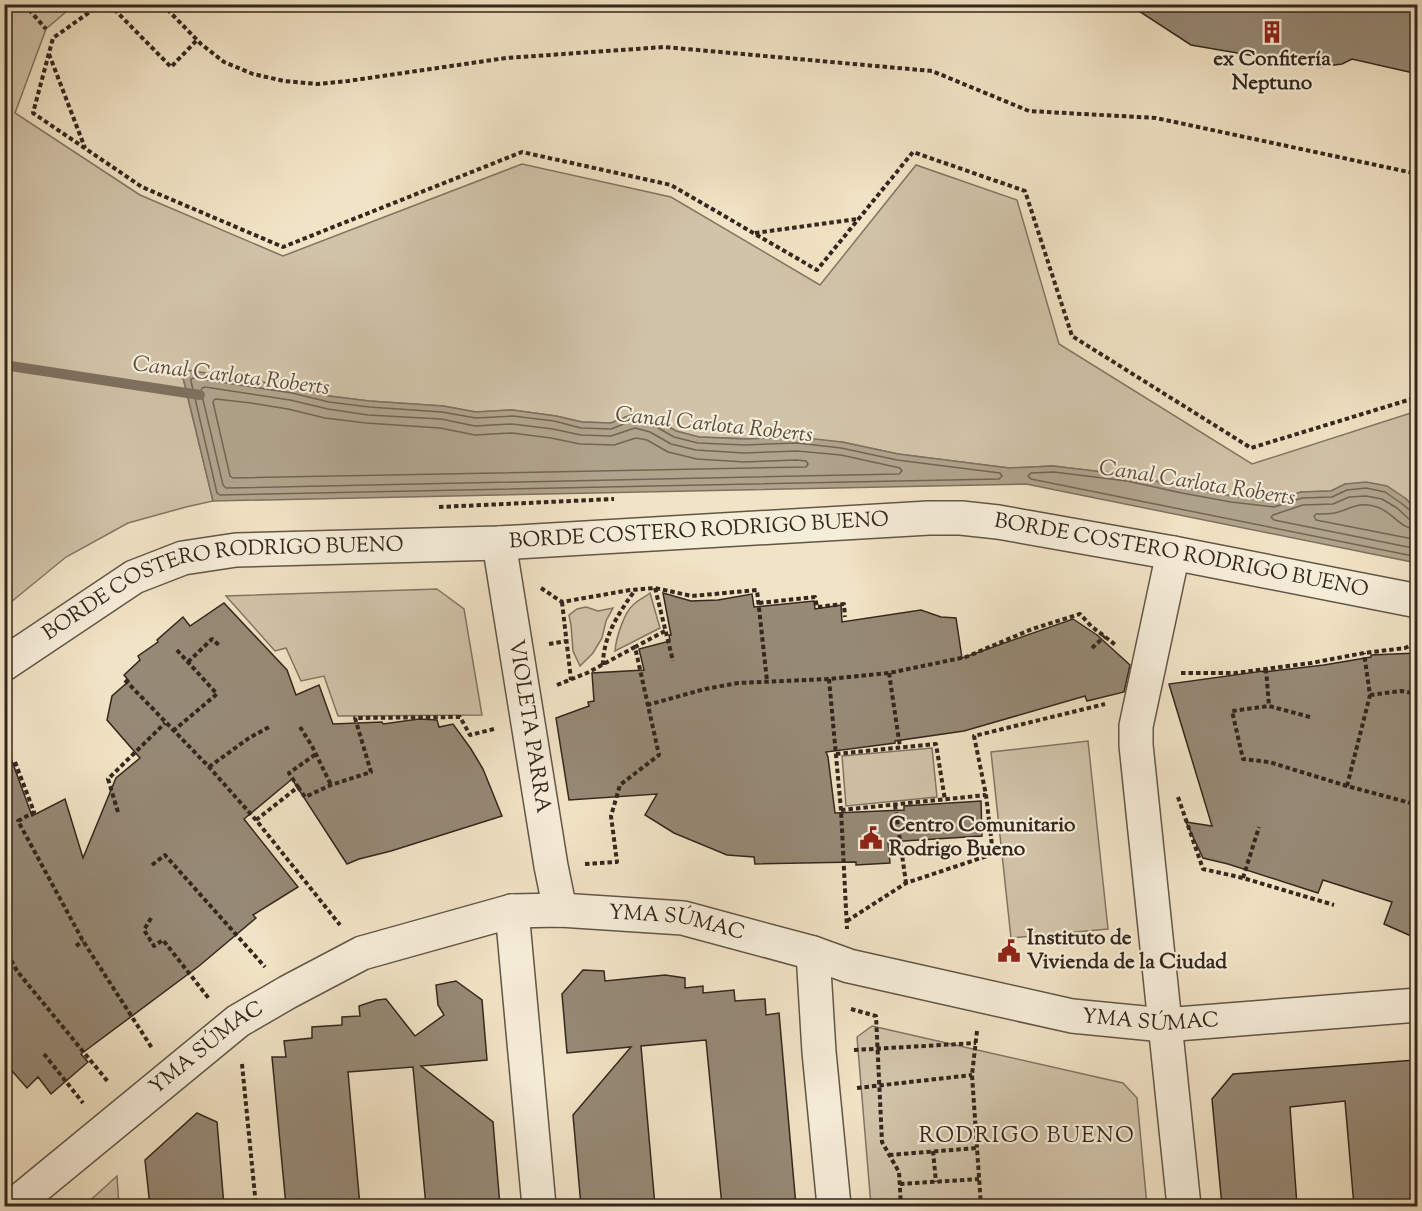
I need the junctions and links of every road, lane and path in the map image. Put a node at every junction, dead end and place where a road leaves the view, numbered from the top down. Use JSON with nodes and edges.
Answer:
{"nodes":[{"id":1,"x":24,"y":4,"type":"edge"},
{"id":2,"x":101,"y":4,"type":"edge"},
{"id":3,"x":109,"y":4,"type":"edge"},
{"id":4,"x":162,"y":4,"type":"edge"},
{"id":5,"x":46,"y":29,"type":"dead end"},
{"id":6,"x":197,"y":40,"type":"junction"},
{"id":7,"x":49,"y":53,"type":"junction"},
{"id":8,"x":85,"y":149,"type":"junction"},
{"id":9,"x":1418,"y":174,"type":"edge"},
{"id":10,"x":858,"y":219,"type":"junction"},
{"id":11,"x":754,"y":233,"type":"junction"},
{"id":12,"x":1418,"y":397,"type":"edge"},
{"id":13,"x":500,"y":552,"type":"junction"},
{"id":14,"x":1173,"y":553,"type":"junction"},
{"id":15,"x":655,"y":588,"type":"junction"},
{"id":16,"x":635,"y":589,"type":"junction"},
{"id":17,"x":1418,"y":601,"type":"edge"},
{"id":18,"x":562,"y":602,"type":"junction"},
{"id":19,"x":759,"y":603,"type":"junction"},
{"id":20,"x":845,"y":617,"type":"dead end"},
{"id":21,"x":665,"y":631,"type":"junction"},
{"id":22,"x":1105,"y":636,"type":"junction"},
{"id":23,"x":1418,"y":644,"type":"edge"},
{"id":24,"x":220,"y":646,"type":"dead end"},
{"id":25,"x":1092,"y":648,"type":"dead end"},
{"id":26,"x":176,"y":649,"type":"dead end"},
{"id":27,"x":1364,"y":653,"type":"junction"},
{"id":28,"x":673,"y":661,"type":"dead end"},
{"id":29,"x":188,"y":662,"type":"junction"},
{"id":30,"x":4,"y":664,"type":"edge"},
{"id":31,"x":603,"y":665,"type":"dead end"},
{"id":32,"x":1266,"y":669,"type":"junction"},
{"id":33,"x":890,"y":673,"type":"junction"},
{"id":34,"x":829,"y":679,"type":"junction"},
{"id":35,"x":125,"y":680,"type":"dead end"},
{"id":36,"x":571,"y":680,"type":"dead end"},
{"id":37,"x":767,"y":681,"type":"junction"},
{"id":38,"x":1146,"y":683,"type":"junction"},
{"id":39,"x":1418,"y":694,"type":"edge"},
{"id":40,"x":1370,"y":695,"type":"junction"},
{"id":41,"x":647,"y":705,"type":"junction"},
{"id":42,"x":1269,"y":706,"type":"junction"},
{"id":43,"x":1310,"y":717,"type":"dead end"},
{"id":44,"x":165,"y":723,"type":"junction"},
{"id":45,"x":271,"y":726,"type":"dead end"},
{"id":46,"x":300,"y":727,"type":"dead end"},
{"id":47,"x":173,"y":731,"type":"junction"},
{"id":48,"x":470,"y":735,"type":"dead end"},
{"id":49,"x":900,"y":747,"type":"junction"},
{"id":50,"x":316,"y":754,"type":"junction"},
{"id":51,"x":836,"y":754,"type":"junction"},
{"id":52,"x":15,"y":762,"type":"dead end"},
{"id":53,"x":209,"y":767,"type":"junction"},
{"id":54,"x":331,"y":785,"type":"junction"},
{"id":55,"x":1347,"y":786,"type":"junction"},
{"id":56,"x":298,"y":787,"type":"junction"},
{"id":57,"x":986,"y":795,"type":"junction"},
{"id":58,"x":945,"y":800,"type":"junction"},
{"id":59,"x":895,"y":805,"type":"junction"},
{"id":60,"x":1418,"y":805,"type":"edge"},
{"id":61,"x":841,"y":810,"type":"junction"},
{"id":62,"x":118,"y":812,"type":"dead end"},
{"id":63,"x":256,"y":820,"type":"junction"},
{"id":64,"x":1259,"y":827,"type":"dead end"},
{"id":65,"x":152,"y":865,"type":"dead end"},
{"id":66,"x":551,"y":866,"type":"junction"},
{"id":67,"x":1203,"y":869,"type":"dead end"},
{"id":68,"x":1243,"y":878,"type":"junction"},
{"id":69,"x":906,"y":883,"type":"junction"},
{"id":70,"x":1334,"y":904,"type":"dead end"},
{"id":71,"x":560,"y":910,"type":"junction"},
{"id":72,"x":512,"y":911,"type":"junction"},
{"id":73,"x":152,"y":918,"type":"dead end"},
{"id":74,"x":847,"y":921,"type":"junction"},
{"id":75,"x":83,"y":941,"type":"junction"},
{"id":76,"x":76,"y":945,"type":"dead end"},
{"id":77,"x":4,"y":947,"type":"edge"},
{"id":78,"x":363,"y":953,"type":"junction"},
{"id":79,"x":813,"y":953,"type":"junction"},
{"id":80,"x":849,"y":966,"type":"junction"},
{"id":81,"x":288,"y":992,"type":"junction"},
{"id":82,"x":981,"y":995,"type":"junction"},
{"id":83,"x":816,"y":999,"type":"junction"},
{"id":84,"x":1418,"y":1005,"type":"edge"},
{"id":85,"x":234,"y":1024,"type":"junction"},
{"id":86,"x":1164,"y":1025,"type":"junction"},
{"id":87,"x":976,"y":1043,"type":"junction"},
{"id":88,"x":878,"y":1049,"type":"junction"},
{"id":89,"x":819,"y":1052,"type":"junction"},
{"id":90,"x":44,"y":1054,"type":"dead end"},
{"id":91,"x":972,"y":1075,"type":"junction"},
{"id":92,"x":171,"y":1076,"type":"junction"},
{"id":93,"x":880,"y":1085,"type":"junction"},
{"id":94,"x":823,"y":1091,"type":"junction"},
{"id":95,"x":131,"y":1109,"type":"junction"},
{"id":96,"x":106,"y":1130,"type":"junction"},
{"id":97,"x":977,"y":1148,"type":"junction"},
{"id":98,"x":933,"y":1151,"type":"junction"},
{"id":99,"x":889,"y":1155,"type":"junction"},
{"id":100,"x":980,"y":1179,"type":"junction"},
{"id":101,"x":936,"y":1182,"type":"junction"},
{"id":102,"x":900,"y":1184,"type":"junction"},
{"id":103,"x":13,"y":1206,"type":"edge"},
{"id":104,"x":256,"y":1206,"type":"edge"},
{"id":105,"x":539,"y":1206,"type":"edge"},
{"id":106,"x":834,"y":1206,"type":"edge"},
{"id":107,"x":901,"y":1206,"type":"edge"},
{"id":108,"x":981,"y":1206,"type":"edge"},
{"id":109,"x":1184,"y":1206,"type":"edge"}],
"edges":[{"from":1,"to":5,"type":"path"},
{"from":2,"to":7,"type":"path"},
{"from":3,"to":6,"type":"path"},
{"from":4,"to":6,"type":"path"},
{"from":6,"to":9,"type":"path"},
{"from":7,"to":8,"type":"path"},
{"from":7,"to":8,"type":"path"},
{"from":8,"to":11,"type":"path"},
{"from":10,"to":11,"type":"path"},
{"from":10,"to":11,"type":"path"},
{"from":10,"to":12,"type":"path"},
{"from":13,"to":14,"type":"street","name":"BORDE COSTERO RODRIGO BUENO"},
{"from":13,"to":18,"type":"path"},
{"from":13,"to":30,"type":"street","name":"BORDE COSTERO RODRIGO BUENO"},
{"from":13,"to":66,"type":"street","name":"VIOLETA PARRA"},
{"from":14,"to":17,"type":"street","name":"BORDE COSTERO RODRIGO BUENO"},
{"from":14,"to":38,"type":"street"},
{"from":15,"to":16,"type":"path"},
{"from":15,"to":19,"type":"path"},
{"from":15,"to":21,"type":"path"},
{"from":16,"to":18,"type":"path"},
{"from":16,"to":31,"type":"path"},
{"from":18,"to":36,"type":"path"},
{"from":19,"to":20,"type":"path"},
{"from":19,"to":37,"type":"path"},
{"from":21,"to":28,"type":"path"},
{"from":21,"to":41,"type":"path"},
{"from":22,"to":25,"type":"path"},
{"from":22,"to":33,"type":"path"},
{"from":22,"to":38,"type":"path"},
{"from":23,"to":27,"type":"path"},
{"from":24,"to":29,"type":"path"},
{"from":26,"to":29,"type":"path"},
{"from":27,"to":32,"type":"path"},
{"from":27,"to":40,"type":"path"},
{"from":29,"to":47,"type":"path"},
{"from":32,"to":38,"type":"path"},
{"from":32,"to":42,"type":"path"},
{"from":33,"to":34,"type":"path"},
{"from":33,"to":49,"type":"path"},
{"from":34,"to":37,"type":"path"},
{"from":34,"to":51,"type":"path"},
{"from":35,"to":44,"type":"path"},
{"from":37,"to":41,"type":"path"},
{"from":38,"to":57,"type":"path"},
{"from":38,"to":86,"type":"street"},
{"from":39,"to":40,"type":"path"},
{"from":40,"to":55,"type":"path"},
{"from":41,"to":66,"type":"path"},
{"from":42,"to":43,"type":"path"},
{"from":42,"to":55,"type":"path"},
{"from":44,"to":47,"type":"path"},
{"from":44,"to":62,"type":"path"},
{"from":45,"to":53,"type":"path"},
{"from":46,"to":50,"type":"path"},
{"from":47,"to":53,"type":"path"},
{"from":48,"to":54,"type":"path"},
{"from":49,"to":51,"type":"path"},
{"from":49,"to":58,"type":"path"},
{"from":50,"to":54,"type":"path"},
{"from":50,"to":56,"type":"path"},
{"from":51,"to":61,"type":"path"},
{"from":52,"to":75,"type":"path"},
{"from":53,"to":63,"type":"path"},
{"from":54,"to":56,"type":"path"},
{"from":55,"to":60,"type":"path"},
{"from":56,"to":63,"type":"path"},
{"from":57,"to":58,"type":"path"},
{"from":57,"to":69,"type":"path"},
{"from":58,"to":59,"type":"path"},
{"from":59,"to":61,"type":"path"},
{"from":59,"to":69,"type":"path"},
{"from":61,"to":74,"type":"path"},
{"from":63,"to":78,"type":"path"},
{"from":64,"to":68,"type":"path"},
{"from":65,"to":81,"type":"path"},
{"from":66,"to":71,"type":"street","name":"VIOLETA PARRA"},
{"from":67,"to":68,"type":"path"},
{"from":68,"to":70,"type":"path"},
{"from":69,"to":74,"type":"path"},
{"from":71,"to":72,"type":"street","name":"YMA SÚMAC"},
{"from":71,"to":79,"type":"street","name":"YMA SÚMAC"},
{"from":72,"to":78,"type":"street","name":"YMA SÚMAC"},
{"from":72,"to":105,"type":"street"},
{"from":73,"to":85,"type":"path"},
{"from":74,"to":80,"type":"path"},
{"from":75,"to":76,"type":"path"},
{"from":75,"to":92,"type":"path"},
{"from":77,"to":95,"type":"path"},
{"from":78,"to":81,"type":"street","name":"YMA SÚMAC"},
{"from":79,"to":80,"type":"street","name":"YMA SÚMAC"},
{"from":79,"to":83,"type":"street"},
{"from":80,"to":82,"type":"street","name":"YMA SÚMAC"},
{"from":81,"to":85,"type":"street","name":"YMA SÚMAC"},
{"from":82,"to":86,"type":"street","name":"YMA SÚMAC"},
{"from":82,"to":87,"type":"path"},
{"from":83,"to":88,"type":"path"},
{"from":83,"to":89,"type":"street"},
{"from":84,"to":86,"type":"street","name":"YMA SÚMAC"},
{"from":85,"to":92,"type":"street","name":"YMA SÚMAC"},
{"from":85,"to":104,"type":"path"},
{"from":86,"to":109,"type":"street"},
{"from":87,"to":88,"type":"path"},
{"from":87,"to":91,"type":"path"},
{"from":88,"to":89,"type":"path"},
{"from":88,"to":93,"type":"path"},
{"from":89,"to":94,"type":"street"},
{"from":90,"to":96,"type":"path"},
{"from":91,"to":93,"type":"path"},
{"from":91,"to":97,"type":"path"},
{"from":92,"to":95,"type":"street","name":"YMA SÚMAC"},
{"from":93,"to":94,"type":"path"},
{"from":93,"to":99,"type":"path"},
{"from":94,"to":106,"type":"street"},
{"from":95,"to":96,"type":"street","name":"YMA SÚMAC"},
{"from":96,"to":103,"type":"street","name":"YMA SÚMAC"},
{"from":97,"to":98,"type":"path"},
{"from":97,"to":100,"type":"path"},
{"from":98,"to":99,"type":"path"},
{"from":98,"to":101,"type":"path"},
{"from":99,"to":102,"type":"path"},
{"from":100,"to":101,"type":"path"},
{"from":100,"to":108,"type":"path"},
{"from":101,"to":102,"type":"path"},
{"from":102,"to":107,"type":"path"}]}
